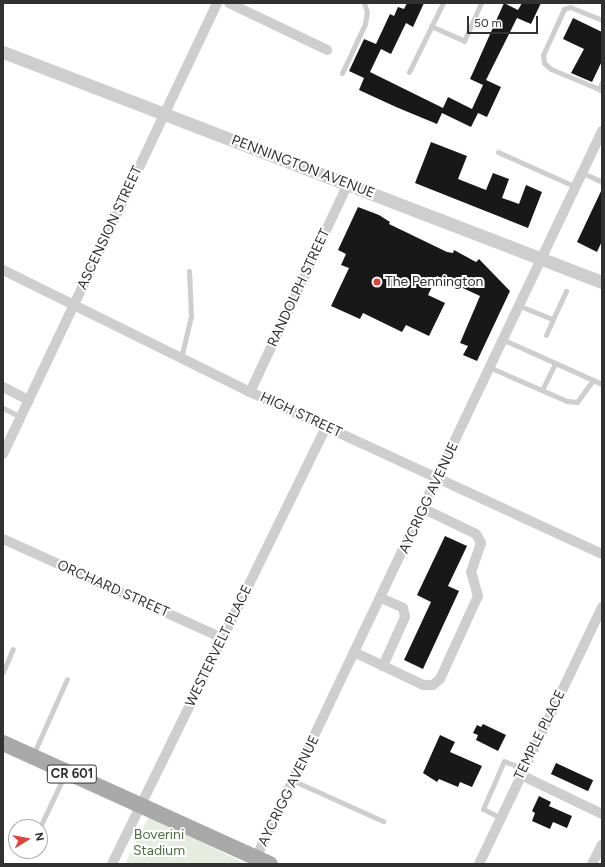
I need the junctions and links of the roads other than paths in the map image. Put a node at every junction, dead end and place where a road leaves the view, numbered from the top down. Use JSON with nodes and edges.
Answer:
{"nodes":[{"id":1,"x":217,"y":3,"type":"edge"},
{"id":2,"x":230,"y":3,"type":"edge"},
{"id":3,"x":364,"y":3,"type":"edge"},
{"id":4,"x":443,"y":3,"type":"edge"},
{"id":5,"x":481,"y":3,"type":"edge"},
{"id":6,"x":602,"y":20,"type":"edge"},
{"id":7,"x":432,"y":26,"type":"junction"},
{"id":8,"x":327,"y":50,"type":"dead end"},
{"id":9,"x":3,"y":52,"type":"edge"},
{"id":10,"x":409,"y":72,"type":"dead end"},
{"id":11,"x":342,"y":73,"type":"dead end"},
{"id":12,"x":602,"y":82,"type":"edge"},
{"id":13,"x":600,"y":90,"type":"edge"},
{"id":14,"x":164,"y":114,"type":"junction"},
{"id":15,"x":602,"y":131,"type":"edge"},
{"id":16,"x":498,"y":152,"type":"dead end"},
{"id":17,"x":583,"y":173,"type":"junction"},
{"id":18,"x":602,"y":182,"type":"edge"},
{"id":19,"x":348,"y":184,"type":"junction"},
{"id":20,"x":576,"y":187,"type":"junction"},
{"id":21,"x":542,"y":259,"type":"junction"},
{"id":22,"x":3,"y":270,"type":"edge"},
{"id":23,"x":189,"y":271,"type":"dead end"},
{"id":24,"x":602,"y":282,"type":"edge"},
{"id":25,"x":566,"y":291,"type":"dead end"},
{"id":26,"x":73,"y":305,"type":"junction"},
{"id":27,"x":520,"y":306,"type":"junction"},
{"id":28,"x":553,"y":319,"type":"junction"},
{"id":29,"x":546,"y":335,"type":"dead end"},
{"id":30,"x":504,"y":340,"type":"junction"},
{"id":31,"x":181,"y":358,"type":"junction"},
{"id":32,"x":555,"y":363,"type":"junction"},
{"id":33,"x":491,"y":368,"type":"junction"},
{"id":34,"x":593,"y":380,"type":"junction"},
{"id":35,"x":602,"y":384,"type":"edge"},
{"id":36,"x":3,"y":387,"type":"edge"},
{"id":37,"x":542,"y":390,"type":"junction"},
{"id":38,"x":250,"y":392,"type":"junction"},
{"id":39,"x":29,"y":400,"type":"junction"},
{"id":40,"x":3,"y":408,"type":"edge"},
{"id":41,"x":21,"y":417,"type":"junction"},
{"id":42,"x":326,"y":427,"type":"junction"},
{"id":43,"x":3,"y":454,"type":"edge"},
{"id":44,"x":438,"y":479,"type":"junction"},
{"id":45,"x":424,"y":510,"type":"junction"},
{"id":46,"x":3,"y":539,"type":"edge"},
{"id":47,"x":602,"y":554,"type":"edge"},
{"id":48,"x":382,"y":598,"type":"junction"},
{"id":49,"x":602,"y":607,"type":"edge"},
{"id":50,"x":222,"y":638,"type":"junction"},
{"id":51,"x":13,"y":649,"type":"dead end"},
{"id":52,"x":356,"y":652,"type":"junction"},
{"id":53,"x":383,"y":666,"type":"junction"},
{"id":54,"x":3,"y":672,"type":"edge"},
{"id":55,"x":67,"y":679,"type":"dead end"},
{"id":56,"x":3,"y":743,"type":"edge"},
{"id":57,"x":33,"y":756,"type":"junction"},
{"id":58,"x":66,"y":771,"type":"junction"},
{"id":59,"x":523,"y":772,"type":"junction"},
{"id":60,"x":294,"y":781,"type":"junction"},
{"id":61,"x":140,"y":805,"type":"junction"},
{"id":62,"x":602,"y":814,"type":"edge"},
{"id":63,"x":501,"y":818,"type":"junction"},
{"id":64,"x":44,"y":819,"type":"edge"},
{"id":65,"x":383,"y":821,"type":"dead end"},
{"id":66,"x":602,"y":844,"type":"edge"},
{"id":67,"x":260,"y":862,"type":"edge"},
{"id":68,"x":112,"y":864,"type":"edge"},
{"id":69,"x":479,"y":864,"type":"edge"},
{"id":70,"x":592,"y":864,"type":"edge"}],
"edges":[{"from":1,"to":14,"type":"street","name":"ASCENSION STREET"},
{"from":2,"to":8,"type":"street"},
{"from":3,"to":11,"type":"lane"},
{"from":4,"to":7,"type":"lane"},
{"from":5,"to":7,"type":"lane"},
{"from":6,"to":13,"type":"lane"},
{"from":7,"to":10,"type":"lane"},
{"from":9,"to":14,"type":"street","name":"PENNINGTON AVENUE"},
{"from":12,"to":13,"type":"lane"},
{"from":14,"to":19,"type":"street","name":"PENNINGTON AVENUE"},
{"from":14,"to":26,"type":"street","name":"ASCENSION STREET"},
{"from":15,"to":17,"type":"street","name":"AYCRIGG AVENUE"},
{"from":16,"to":20,"type":"lane"},
{"from":17,"to":18,"type":"lane"},
{"from":17,"to":20,"type":"street","name":"AYCRIGG AVENUE"},
{"from":19,"to":21,"type":"street","name":"PENNINGTON AVENUE"},
{"from":19,"to":38,"type":"street","name":"RANDOLPH STREET"},
{"from":20,"to":21,"type":"street","name":"AYCRIGG AVENUE"},
{"from":21,"to":24,"type":"street","name":"PENNINGTON AVENUE"},
{"from":21,"to":27,"type":"street","name":"AYCRIGG AVENUE"},
{"from":22,"to":26,"type":"street","name":"HIGH STREET"},
{"from":23,"to":31,"type":"lane"},
{"from":25,"to":28,"type":"lane"},
{"from":26,"to":31,"type":"street","name":"HIGH STREET"},
{"from":26,"to":39,"type":"street","name":"ASCENSION STREET"},
{"from":27,"to":28,"type":"lane"},
{"from":27,"to":30,"type":"street","name":"AYCRIGG AVENUE"},
{"from":28,"to":29,"type":"lane"},
{"from":30,"to":32,"type":"lane"},
{"from":30,"to":33,"type":"street","name":"AYCRIGG AVENUE"},
{"from":31,"to":38,"type":"street","name":"HIGH STREET"},
{"from":32,"to":34,"type":"lane"},
{"from":32,"to":37,"type":"lane"},
{"from":33,"to":37,"type":"lane"},
{"from":33,"to":44,"type":"street","name":"AYCRIGG AVENUE"},
{"from":34,"to":35,"type":"lane"},
{"from":34,"to":37,"type":"lane"},
{"from":36,"to":39,"type":"street"},
{"from":38,"to":42,"type":"street","name":"HIGH STREET"},
{"from":39,"to":41,"type":"street","name":"ASCENSION STREET"},
{"from":40,"to":41,"type":"lane"},
{"from":41,"to":43,"type":"street","name":"ASCENSION STREET"},
{"from":42,"to":44,"type":"street","name":"HIGH STREET"},
{"from":42,"to":50,"type":"street","name":"WESTERVELT PLACE"},
{"from":44,"to":45,"type":"street","name":"AYCRIGG AVENUE"},
{"from":44,"to":47,"type":"street","name":"HIGH STREET"},
{"from":45,"to":48,"type":"street","name":"AYCRIGG AVENUE"},
{"from":45,"to":53,"type":"street"},
{"from":46,"to":50,"type":"street","name":"ORCHARD STREET"},
{"from":48,"to":52,"type":"street","name":"AYCRIGG AVENUE"},
{"from":48,"to":53,"type":"street"},
{"from":49,"to":59,"type":"street","name":"TEMPLE PLACE"},
{"from":50,"to":61,"type":"street","name":"WESTERVELT PLACE"},
{"from":51,"to":54,"type":"lane"},
{"from":52,"to":53,"type":"street"},
{"from":52,"to":60,"type":"street","name":"AYCRIGG AVENUE"},
{"from":55,"to":57,"type":"lane"},
{"from":56,"to":57,"type":"main road","number":"CR 601"},
{"from":57,"to":58,"type":"main road","number":"CR 601"},
{"from":58,"to":61,"type":"main road","number":"CR 601"},
{"from":58,"to":64,"type":"lane"},
{"from":59,"to":62,"type":"street"},
{"from":59,"to":63,"type":"street","name":"TEMPLE PLACE"},
{"from":59,"to":63,"type":"lane"},
{"from":60,"to":65,"type":"lane"},
{"from":60,"to":67,"type":"street","name":"AYCRIGG AVENUE"},
{"from":61,"to":67,"type":"main road","number":"CR 601"},
{"from":61,"to":68,"type":"street","name":"WESTERVELT PLACE"},
{"from":63,"to":69,"type":"street","name":"TEMPLE PLACE"},
{"from":66,"to":70,"type":"street"}]}
